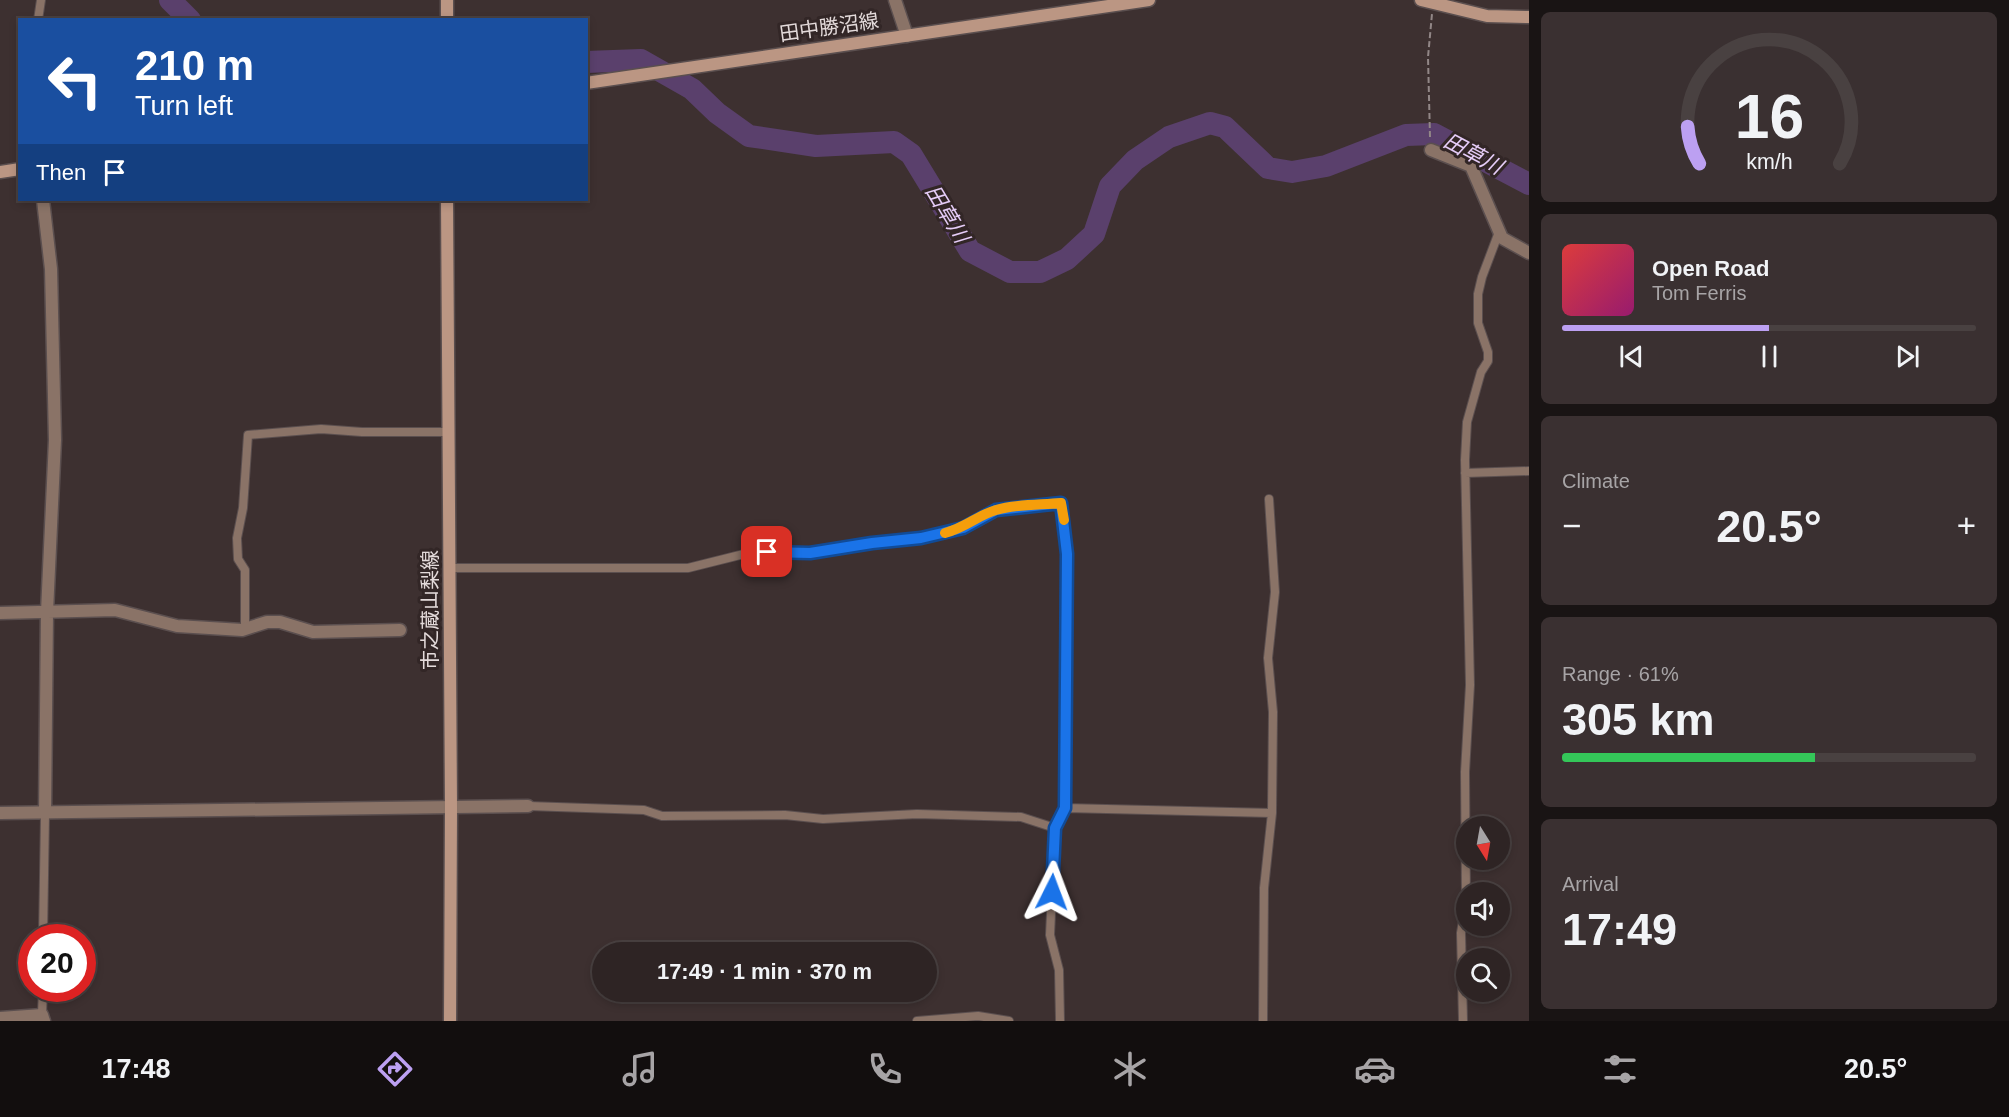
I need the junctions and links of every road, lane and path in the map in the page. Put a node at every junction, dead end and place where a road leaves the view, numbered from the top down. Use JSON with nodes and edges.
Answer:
{"nodes":[{"id":1,"x":41,"y":0,"type":"edge"},
{"id":2,"x":447,"y":0,"type":"edge"},
{"id":3,"x":895,"y":0,"type":"edge"},
{"id":4,"x":1149,"y":0,"type":"edge"},
{"id":5,"x":1427,"y":1,"type":"edge"},
{"id":6,"x":1529,"y":17,"type":"edge"},
{"id":7,"x":38,"y":18,"type":"edge"},
{"id":8,"x":447,"y":18,"type":"edge"},
{"id":9,"x":907,"y":36,"type":"junction"},
{"id":10,"x":588,"y":83,"type":"edge"},
{"id":11,"x":1430,"y":147,"type":"joint"},
{"id":12,"x":18,"y":169,"type":"edge"},
{"id":13,"x":0,"y":172,"type":"edge"},
{"id":14,"x":43,"y":201,"type":"edge"},
{"id":15,"x":447,"y":201,"type":"edge"},
{"id":16,"x":1499,"y":231,"type":"junction"},
{"id":17,"x":1529,"y":253,"type":"edge"},
{"id":18,"x":448,"y":432,"type":"junction"},
{"id":19,"x":1529,"y":471,"type":"edge"},
{"id":20,"x":1465,"y":473,"type":"junction"},
{"id":21,"x":1269,"y":499,"type":"dead end"},
{"id":22,"x":449,"y":568,"type":"junction"},
{"id":23,"x":47,"y":612,"type":"junction"},
{"id":24,"x":0,"y":613,"type":"edge"},
{"id":25,"x":245,"y":629,"type":"junction"},
{"id":26,"x":400,"y":630,"type":"dead end"},
{"id":27,"x":528,"y":806,"type":"joint"},
{"id":28,"x":451,"y":808,"type":"junction"},
{"id":29,"x":1065,"y":808,"type":"junction"},
{"id":30,"x":0,"y":813,"type":"edge"},
{"id":31,"x":1272,"y":813,"type":"junction"},
{"id":32,"x":45,"y":814,"type":"junction"},
{"id":33,"x":1055,"y":828,"type":"junction"},
{"id":34,"x":43,"y":924,"type":"edge"},
{"id":35,"x":43,"y":1002,"type":"edge"},
{"id":36,"x":0,"y":1018,"type":"edge"},
{"id":37,"x":43,"y":1018,"type":"edge"},
{"id":38,"x":450,"y":1021,"type":"edge"},
{"id":39,"x":917,"y":1021,"type":"edge"},
{"id":40,"x":1009,"y":1021,"type":"edge"},
{"id":41,"x":1060,"y":1021,"type":"edge"},
{"id":42,"x":1263,"y":1021,"type":"edge"},
{"id":43,"x":1463,"y":1021,"type":"edge"}],
"edges":[{"from":1,"to":7,"type":"lane"},
{"from":2,"to":8,"type":"main road"},
{"from":3,"to":9,"type":"street"},
{"from":4,"to":9,"type":"main road","name":"田中勝沼線"},
{"from":5,"to":6,"type":"main road"},
{"from":5,"to":11,"type":"path"},
{"from":9,"to":10,"type":"main road","name":"田中勝沼線"},
{"from":11,"to":16,"type":"street"},
{"from":12,"to":13,"type":"main road"},
{"from":14,"to":23,"type":"street"},
{"from":15,"to":18,"type":"main road","name":"市之蔵山梨線"},
{"from":16,"to":17,"type":"street"},
{"from":16,"to":20,"type":"lane"},
{"from":18,"to":22,"type":"main road","name":"市之蔵山梨線"},
{"from":18,"to":25,"type":"lane"},
{"from":19,"to":20,"type":"lane"},
{"from":20,"to":43,"type":"lane"},
{"from":21,"to":31,"type":"lane"},
{"from":22,"to":28,"type":"main road","name":"市之蔵山梨線"},
{"from":22,"to":29,"type":"lane"},
{"from":23,"to":24,"type":"street"},
{"from":23,"to":25,"type":"street"},
{"from":23,"to":32,"type":"street"},
{"from":25,"to":26,"type":"street"},
{"from":27,"to":28,"type":"street"},
{"from":27,"to":33,"type":"lane"},
{"from":28,"to":32,"type":"street"},
{"from":28,"to":38,"type":"main road","name":"市之蔵山梨線"},
{"from":29,"to":31,"type":"lane"},
{"from":29,"to":33,"type":"lane"},
{"from":30,"to":32,"type":"street"},
{"from":31,"to":42,"type":"lane"},
{"from":32,"to":34,"type":"lane"},
{"from":33,"to":41,"type":"lane"},
{"from":35,"to":37,"type":"lane"},
{"from":36,"to":37,"type":"street"},
{"from":39,"to":40,"type":"lane"}]}
